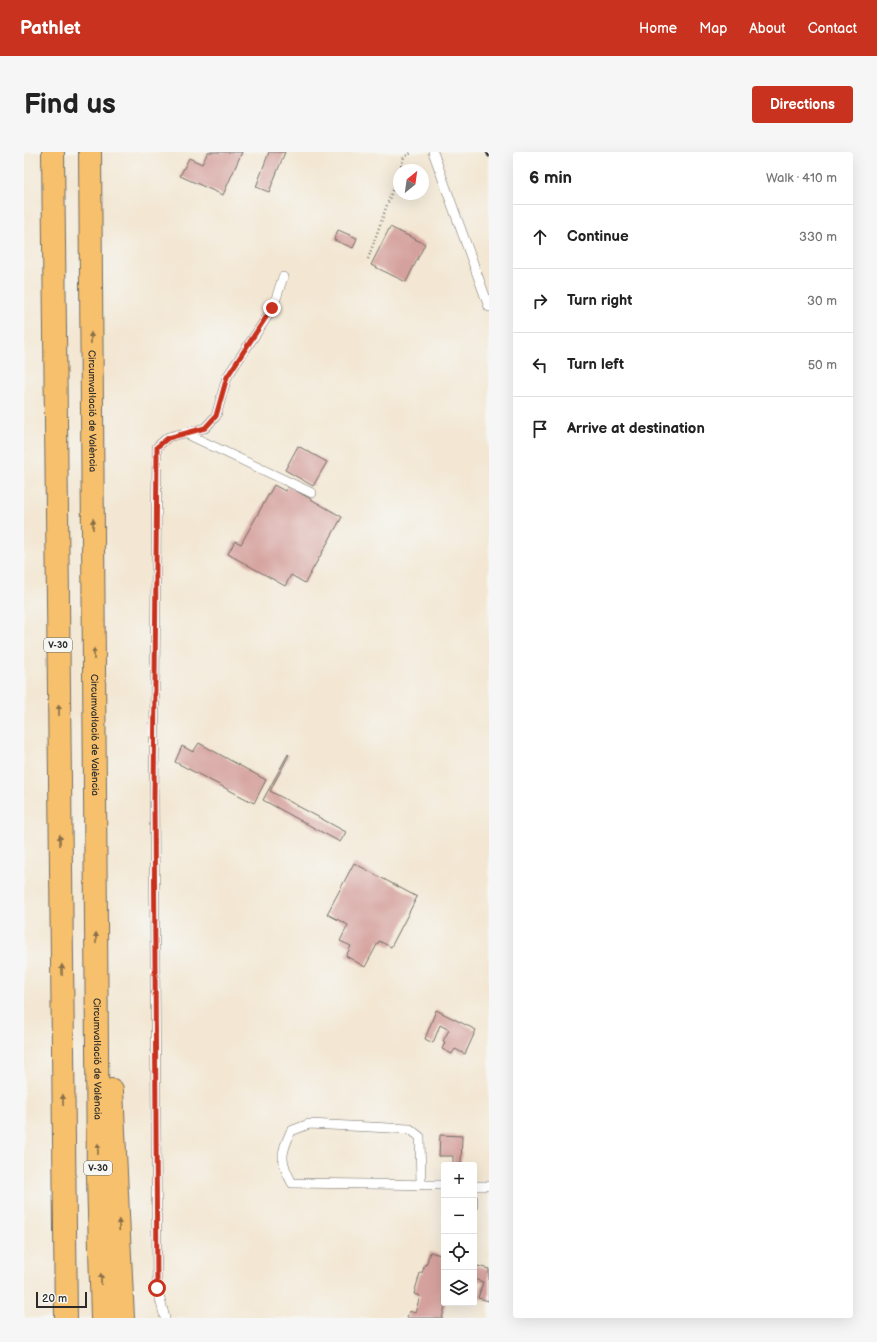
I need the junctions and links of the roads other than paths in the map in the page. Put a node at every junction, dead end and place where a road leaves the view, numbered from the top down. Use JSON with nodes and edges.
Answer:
{"nodes":[{"id":1,"x":53,"y":152,"type":"edge"},
{"id":2,"x":90,"y":152,"type":"edge"},
{"id":3,"x":434,"y":152,"type":"edge"},
{"id":4,"x":283,"y":277,"type":"dead end"},
{"id":5,"x":489,"y":307,"type":"edge"},
{"id":6,"x":187,"y":434,"type":"junction"},
{"id":7,"x":312,"y":493,"type":"dead end"},
{"id":8,"x":97,"y":1019,"type":"junction"},
{"id":9,"x":63,"y":1139,"type":"junction"},
{"id":10,"x":421,"y":1185,"type":"junction"},
{"id":11,"x":441,"y":1185,"type":"edge"},
{"id":12,"x":477,"y":1186,"type":"edge"},
{"id":13,"x":489,"y":1186,"type":"edge"},
{"id":14,"x":121,"y":1278,"type":"junction"},
{"id":15,"x":66,"y":1318,"type":"edge"},
{"id":16,"x":80,"y":1318,"type":"edge"},
{"id":17,"x":102,"y":1318,"type":"edge"},
{"id":18,"x":123,"y":1318,"type":"edge"},
{"id":19,"x":134,"y":1318,"type":"edge"},
{"id":20,"x":165,"y":1318,"type":"edge"}],
"edges":[{"from":9,"to":1,"type":"highway","number":"V-30","one_way":true},
{"from":8,"to":2,"type":"highway","name":"Circumval·lació de València","number":"V-30","one_way":true},
{"from":3,"to":5,"type":"lane"},
{"from":4,"to":6,"type":"lane"},
{"from":6,"to":7,"type":"lane"},
{"from":6,"to":20,"type":"lane"},
{"from":14,"to":8,"type":"highway","one_way":true},
{"from":17,"to":8,"type":"highway","name":"Circumval·lació de València","number":"V-30","one_way":true},
{"from":9,"to":15,"type":"highway","number":"V-30"},
{"from":9,"to":16,"type":"highway"},
{"from":10,"to":10,"type":"lane"},
{"from":10,"to":11,"type":"lane"},
{"from":12,"to":13,"type":"lane"},
{"from":14,"to":18,"type":"highway"},
{"from":14,"to":19,"type":"highway"}]}
